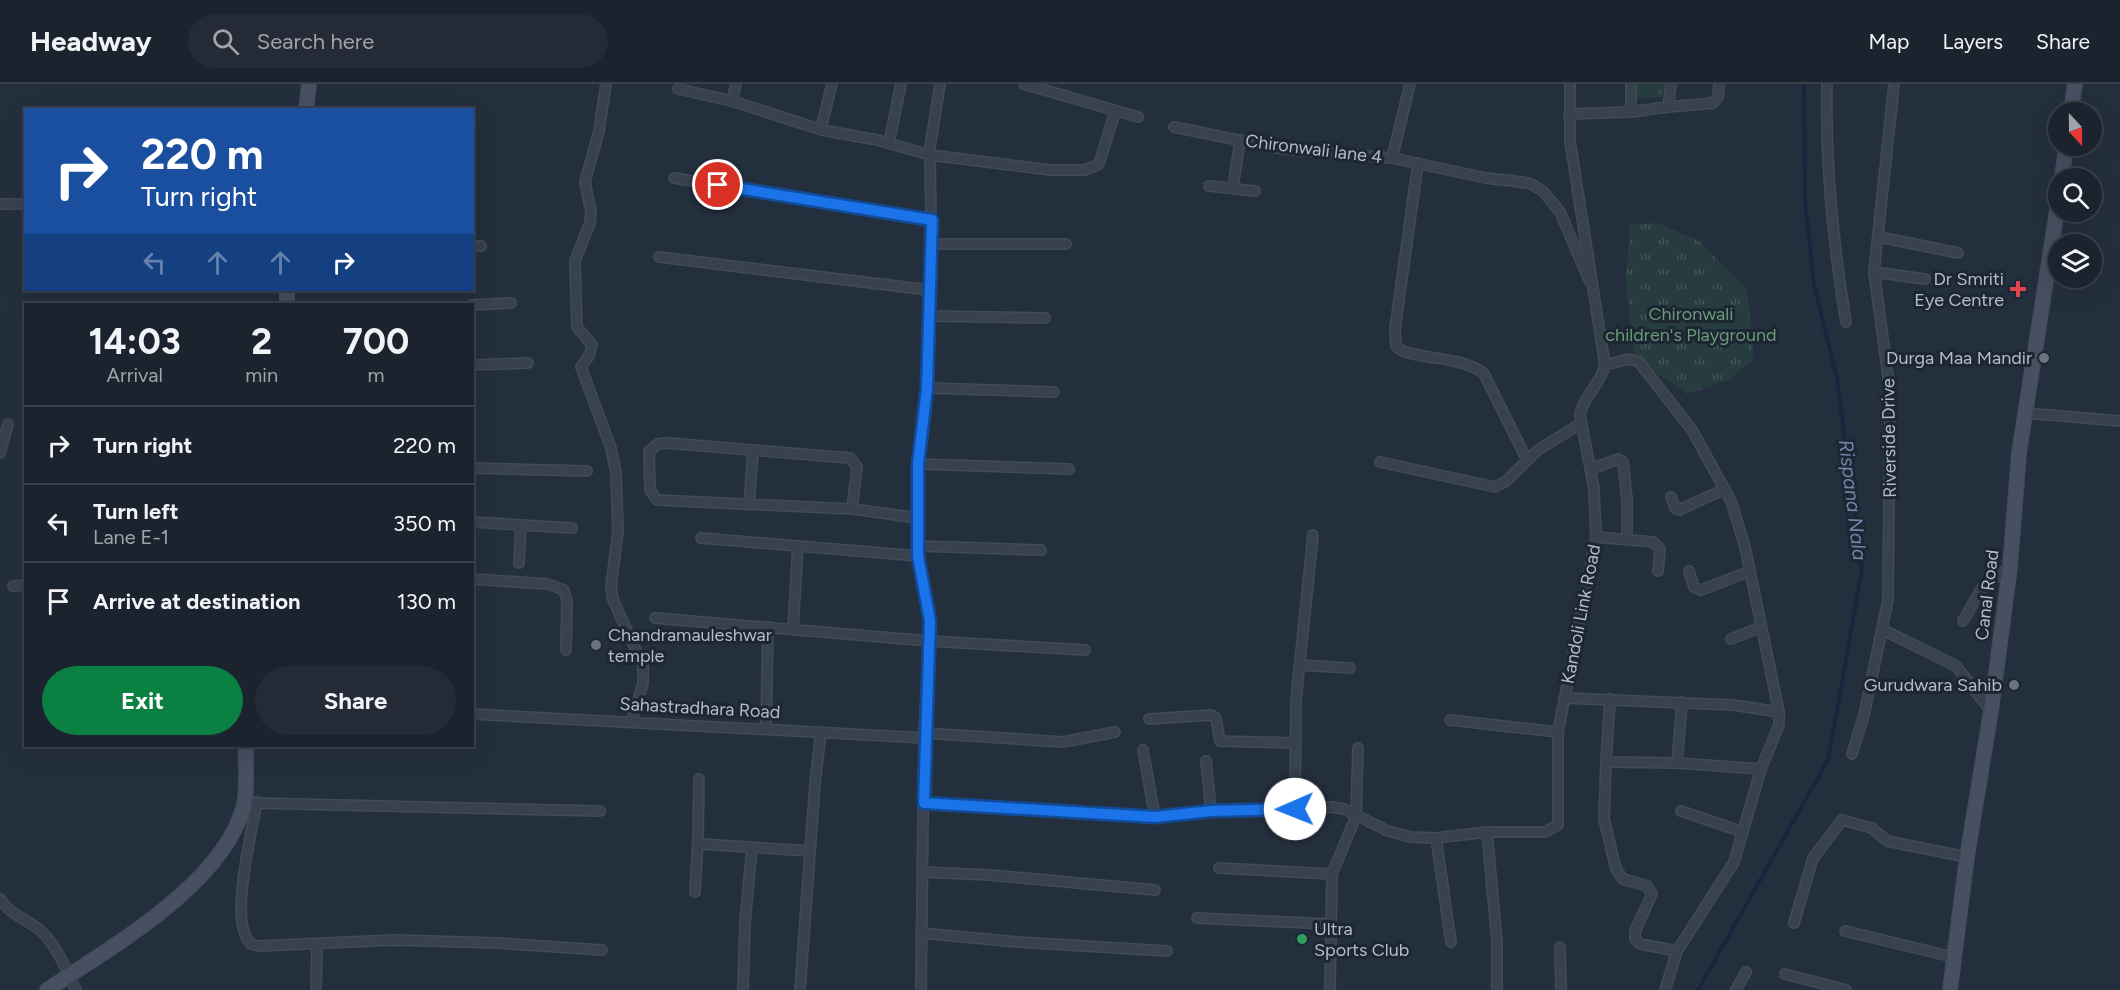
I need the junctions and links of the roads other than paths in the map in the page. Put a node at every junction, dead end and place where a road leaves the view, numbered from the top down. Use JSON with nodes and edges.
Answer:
{"nodes":[{"id":1,"x":309,"y":84,"type":"edge"},
{"id":2,"x":606,"y":84,"type":"edge"},
{"id":3,"x":736,"y":84,"type":"edge"},
{"id":4,"x":832,"y":84,"type":"edge"},
{"id":5,"x":900,"y":84,"type":"edge"},
{"id":6,"x":940,"y":84,"type":"edge"},
{"id":7,"x":1024,"y":84,"type":"edge"},
{"id":8,"x":1410,"y":84,"type":"edge"},
{"id":9,"x":1570,"y":84,"type":"edge"},
{"id":10,"x":1631,"y":84,"type":"edge"},
{"id":11,"x":1671,"y":84,"type":"edge"},
{"id":12,"x":1719,"y":84,"type":"edge"},
{"id":13,"x":1827,"y":84,"type":"edge"},
{"id":14,"x":1894,"y":84,"type":"edge"},
{"id":15,"x":2075,"y":84,"type":"edge"},
{"id":16,"x":678,"y":89,"type":"dead end"},
{"id":17,"x":732,"y":101,"type":"junction"},
{"id":18,"x":2072,"y":102,"type":"edge"},
{"id":19,"x":1668,"y":107,"type":"junction"},
{"id":20,"x":306,"y":108,"type":"edge"},
{"id":21,"x":1115,"y":112,"type":"junction"},
{"id":22,"x":1631,"y":112,"type":"junction"},
{"id":23,"x":1569,"y":114,"type":"junction"},
{"id":24,"x":1138,"y":117,"type":"dead end"},
{"id":25,"x":1174,"y":127,"type":"dead end"},
{"id":26,"x":821,"y":128,"type":"junction"},
{"id":27,"x":1240,"y":140,"type":"junction"},
{"id":28,"x":889,"y":143,"type":"junction"},
{"id":29,"x":929,"y":155,"type":"junction"},
{"id":30,"x":1392,"y":158,"type":"junction"},
{"id":31,"x":1418,"y":162,"type":"junction"},
{"id":32,"x":674,"y":178,"type":"dead end"},
{"id":33,"x":1209,"y":186,"type":"dead end"},
{"id":34,"x":1233,"y":188,"type":"junction"},
{"id":35,"x":1255,"y":191,"type":"dead end"},
{"id":36,"x":0,"y":204,"type":"edge"},
{"id":37,"x":24,"y":204,"type":"edge"},
{"id":38,"x":932,"y":220,"type":"junction"},
{"id":39,"x":2055,"y":222,"type":"edge"},
{"id":40,"x":1879,"y":237,"type":"junction"},
{"id":41,"x":930,"y":244,"type":"junction"},
{"id":42,"x":1066,"y":244,"type":"dead end"},
{"id":43,"x":1958,"y":253,"type":"dead end"},
{"id":44,"x":659,"y":257,"type":"dead end"},
{"id":45,"x":1874,"y":272,"type":"junction"},
{"id":46,"x":1925,"y":279,"type":"dead end"},
{"id":47,"x":929,"y":290,"type":"junction"},
{"id":48,"x":1595,"y":294,"type":"junction"},
{"id":49,"x":511,"y":303,"type":"dead end"},
{"id":50,"x":474,"y":305,"type":"edge"},
{"id":51,"x":928,"y":316,"type":"junction"},
{"id":52,"x":1045,"y":318,"type":"dead end"},
{"id":53,"x":1846,"y":322,"type":"dead end"},
{"id":54,"x":528,"y":363,"type":"dead end"},
{"id":55,"x":474,"y":365,"type":"edge"},
{"id":56,"x":1605,"y":365,"type":"junction"},
{"id":57,"x":927,"y":388,"type":"junction"},
{"id":58,"x":1054,"y":392,"type":"dead end"},
{"id":59,"x":2025,"y":413,"type":"junction"},
{"id":60,"x":2120,"y":421,"type":"edge"},
{"id":61,"x":8,"y":424,"type":"dead end"},
{"id":62,"x":1580,"y":424,"type":"junction"},
{"id":63,"x":753,"y":451,"type":"junction"},
{"id":64,"x":0,"y":453,"type":"edge"},
{"id":65,"x":1527,"y":460,"type":"junction"},
{"id":66,"x":1380,"y":462,"type":"dead end"},
{"id":67,"x":918,"y":464,"type":"junction"},
{"id":68,"x":474,"y":468,"type":"edge"},
{"id":69,"x":1069,"y":469,"type":"dead end"},
{"id":70,"x":1591,"y":469,"type":"junction"},
{"id":71,"x":587,"y":471,"type":"dead end"},
{"id":72,"x":1725,"y":489,"type":"junction"},
{"id":73,"x":1671,"y":497,"type":"dead end"},
{"id":74,"x":749,"y":505,"type":"junction"},
{"id":75,"x":852,"y":509,"type":"junction"},
{"id":76,"x":918,"y":518,"type":"junction"},
{"id":77,"x":474,"y":522,"type":"edge"},
{"id":78,"x":521,"y":525,"type":"junction"},
{"id":79,"x":572,"y":528,"type":"dead end"},
{"id":80,"x":1313,"y":535,"type":"dead end"},
{"id":81,"x":1596,"y":537,"type":"junction"},
{"id":82,"x":1626,"y":537,"type":"junction"},
{"id":83,"x":701,"y":538,"type":"dead end"},
{"id":84,"x":798,"y":546,"type":"junction"},
{"id":85,"x":1041,"y":549,"type":"dead end"},
{"id":86,"x":918,"y":551,"type":"junction"},
{"id":87,"x":519,"y":563,"type":"dead end"},
{"id":88,"x":2010,"y":567,"type":"junction"},
{"id":89,"x":1658,"y":571,"type":"dead end"},
{"id":90,"x":1689,"y":571,"type":"dead end"},
{"id":91,"x":1750,"y":571,"type":"junction"},
{"id":92,"x":474,"y":579,"type":"edge"},
{"id":93,"x":13,"y":585,"type":"dead end"},
{"id":94,"x":24,"y":585,"type":"edge"},
{"id":95,"x":655,"y":618,"type":"dead end"},
{"id":96,"x":1963,"y":621,"type":"dead end"},
{"id":97,"x":768,"y":627,"type":"junction"},
{"id":98,"x":1761,"y":627,"type":"junction"},
{"id":99,"x":794,"y":628,"type":"junction"},
{"id":100,"x":1883,"y":630,"type":"junction"},
{"id":101,"x":1731,"y":639,"type":"dead end"},
{"id":102,"x":929,"y":641,"type":"junction"},
{"id":103,"x":566,"y":650,"type":"dead end"},
{"id":104,"x":1085,"y":650,"type":"dead end"},
{"id":105,"x":1300,"y":665,"type":"junction"},
{"id":106,"x":1350,"y":668,"type":"dead end"},
{"id":107,"x":1564,"y":698,"type":"junction"},
{"id":108,"x":1610,"y":699,"type":"junction"},
{"id":109,"x":1682,"y":702,"type":"junction"},
{"id":110,"x":1991,"y":711,"type":"junction"},
{"id":111,"x":1779,"y":712,"type":"junction"},
{"id":112,"x":474,"y":714,"type":"edge"},
{"id":113,"x":1149,"y":719,"type":"dead end"},
{"id":114,"x":1450,"y":720,"type":"dead end"},
{"id":115,"x":631,"y":722,"type":"junction"},
{"id":116,"x":766,"y":729,"type":"junction"},
{"id":117,"x":821,"y":732,"type":"junction"},
{"id":118,"x":1114,"y":732,"type":"dead end"},
{"id":119,"x":1558,"y":732,"type":"junction"},
{"id":120,"x":924,"y":736,"type":"junction"},
{"id":121,"x":1294,"y":743,"type":"junction"},
{"id":122,"x":246,"y":747,"type":"edge"},
{"id":123,"x":1358,"y":747,"type":"dead end"},
{"id":124,"x":1143,"y":750,"type":"dead end"},
{"id":125,"x":1852,"y":754,"type":"dead end"},
{"id":126,"x":1206,"y":761,"type":"dead end"},
{"id":127,"x":1606,"y":762,"type":"junction"},
{"id":128,"x":1677,"y":763,"type":"junction"},
{"id":129,"x":1761,"y":769,"type":"junction"},
{"id":130,"x":699,"y":779,"type":"dead end"},
{"id":131,"x":924,"y":803,"type":"junction"},
{"id":132,"x":250,"y":804,"type":"junction"},
{"id":133,"x":1295,"y":809,"type":"junction"},
{"id":134,"x":600,"y":811,"type":"dead end"},
{"id":135,"x":1211,"y":811,"type":"junction"},
{"id":136,"x":1681,"y":811,"type":"dead end"},
{"id":137,"x":1356,"y":816,"type":"junction"},
{"id":138,"x":1155,"y":817,"type":"junction"},
{"id":139,"x":1487,"y":832,"type":"junction"},
{"id":140,"x":1743,"y":832,"type":"junction"},
{"id":141,"x":1436,"y":838,"type":"junction"},
{"id":142,"x":698,"y":840,"type":"junction"},
{"id":143,"x":752,"y":848,"type":"junction"},
{"id":144,"x":810,"y":851,"type":"junction"},
{"id":145,"x":1967,"y":857,"type":"junction"},
{"id":146,"x":1219,"y":868,"type":"dead end"},
{"id":147,"x":922,"y":872,"type":"junction"},
{"id":148,"x":1332,"y":874,"type":"junction"},
{"id":149,"x":1155,"y":890,"type":"dead end"},
{"id":150,"x":694,"y":892,"type":"dead end"},
{"id":151,"x":0,"y":899,"type":"edge"},
{"id":152,"x":1197,"y":918,"type":"dead end"},
{"id":153,"x":1794,"y":923,"type":"dead end"},
{"id":154,"x":1330,"y":924,"type":"junction"},
{"id":155,"x":1845,"y":931,"type":"dead end"},
{"id":156,"x":921,"y":933,"type":"junction"},
{"id":157,"x":1451,"y":942,"type":"dead end"},
{"id":158,"x":317,"y":945,"type":"junction"},
{"id":159,"x":1560,"y":946,"type":"dead end"},
{"id":160,"x":602,"y":950,"type":"dead end"},
{"id":161,"x":1167,"y":951,"type":"dead end"},
{"id":162,"x":1677,"y":951,"type":"junction"},
{"id":163,"x":1953,"y":957,"type":"junction"},
{"id":164,"x":1746,"y":972,"type":"dead end"},
{"id":165,"x":1785,"y":974,"type":"dead end"},
{"id":166,"x":69,"y":976,"type":"junction"},
{"id":167,"x":47,"y":990,"type":"edge"},
{"id":168,"x":76,"y":990,"type":"edge"},
{"id":169,"x":316,"y":990,"type":"edge"},
{"id":170,"x":743,"y":990,"type":"edge"},
{"id":171,"x":800,"y":990,"type":"edge"},
{"id":172,"x":921,"y":990,"type":"edge"},
{"id":173,"x":1330,"y":990,"type":"edge"},
{"id":174,"x":1497,"y":990,"type":"edge"},
{"id":175,"x":1562,"y":990,"type":"edge"},
{"id":176,"x":1665,"y":990,"type":"edge"},
{"id":177,"x":1736,"y":990,"type":"edge"},
{"id":178,"x":1846,"y":990,"type":"edge"},
{"id":179,"x":1950,"y":990,"type":"edge"}],
"edges":[{"from":1,"to":20,"type":"street"},
{"from":2,"to":115,"type":"street"},
{"from":3,"to":17,"type":"street"},
{"from":4,"to":26,"type":"street"},
{"from":5,"to":28,"type":"street"},
{"from":6,"to":29,"type":"street"},
{"from":7,"to":21,"type":"street"},
{"from":8,"to":30,"type":"street"},
{"from":9,"to":23,"type":"street"},
{"from":10,"to":22,"type":"street"},
{"from":11,"to":19,"type":"street"},
{"from":12,"to":19,"type":"street"},
{"from":13,"to":53,"type":"street"},
{"from":14,"to":40,"type":"street","name":"Riverside Drive"},
{"from":15,"to":18,"type":"street"},
{"from":16,"to":17,"type":"street"},
{"from":17,"to":26,"type":"street"},
{"from":19,"to":22,"type":"street"},
{"from":21,"to":24,"type":"street"},
{"from":21,"to":29,"type":"street"},
{"from":22,"to":23,"type":"street"},
{"from":23,"to":48,"type":"street"},
{"from":25,"to":27,"type":"street","name":"Chironwali lane 4"},
{"from":26,"to":28,"type":"street"},
{"from":27,"to":30,"type":"street","name":"Chironwali lane 4"},
{"from":27,"to":34,"type":"street"},
{"from":28,"to":29,"type":"street"},
{"from":29,"to":38,"type":"street"},
{"from":30,"to":31,"type":"street","name":"Chironwali lane 4"},
{"from":31,"to":48,"type":"street","name":"Chironwali lane 4"},
{"from":31,"to":65,"type":"street"},
{"from":32,"to":38,"type":"street"},
{"from":33,"to":34,"type":"street"},
{"from":34,"to":35,"type":"street"},
{"from":36,"to":37,"type":"street"},
{"from":38,"to":41,"type":"street"},
{"from":39,"to":59,"type":"street","name":"Canal Road"},
{"from":40,"to":43,"type":"street"},
{"from":40,"to":45,"type":"street","name":"Riverside Drive"},
{"from":41,"to":42,"type":"street"},
{"from":41,"to":47,"type":"street"},
{"from":44,"to":47,"type":"street"},
{"from":45,"to":46,"type":"street"},
{"from":45,"to":100,"type":"street","name":"Riverside Drive"},
{"from":47,"to":51,"type":"street"},
{"from":48,"to":56,"type":"street"},
{"from":49,"to":50,"type":"street"},
{"from":51,"to":52,"type":"street"},
{"from":51,"to":57,"type":"street"},
{"from":54,"to":55,"type":"street"},
{"from":56,"to":62,"type":"street","name":"Kandoli Link Road"},
{"from":56,"to":72,"type":"street"},
{"from":57,"to":58,"type":"street"},
{"from":57,"to":67,"type":"street"},
{"from":59,"to":60,"type":"street"},
{"from":59,"to":88,"type":"street","name":"Canal Road"},
{"from":61,"to":64,"type":"street"},
{"from":62,"to":65,"type":"street"},
{"from":62,"to":70,"type":"street","name":"Kandoli Link Road"},
{"from":63,"to":74,"type":"street"},
{"from":63,"to":74,"type":"street"},
{"from":63,"to":75,"type":"street"},
{"from":65,"to":66,"type":"street"},
{"from":67,"to":69,"type":"street"},
{"from":67,"to":76,"type":"street"},
{"from":68,"to":71,"type":"street"},
{"from":70,"to":81,"type":"street","name":"Kandoli Link Road"},
{"from":70,"to":82,"type":"street"},
{"from":72,"to":73,"type":"street"},
{"from":72,"to":91,"type":"street"},
{"from":74,"to":75,"type":"street"},
{"from":75,"to":76,"type":"street"},
{"from":76,"to":86,"type":"street"},
{"from":77,"to":78,"type":"street"},
{"from":78,"to":79,"type":"street"},
{"from":78,"to":87,"type":"street"},
{"from":80,"to":105,"type":"street"},
{"from":81,"to":82,"type":"street"},
{"from":81,"to":107,"type":"street","name":"Kandoli Link Road"},
{"from":82,"to":89,"type":"street"},
{"from":83,"to":84,"type":"street"},
{"from":84,"to":86,"type":"street"},
{"from":84,"to":99,"type":"street"},
{"from":85,"to":86,"type":"street"},
{"from":86,"to":102,"type":"street"},
{"from":88,"to":96,"type":"street"},
{"from":88,"to":110,"type":"street","name":"Canal Road"},
{"from":90,"to":91,"type":"street"},
{"from":91,"to":98,"type":"street"},
{"from":92,"to":103,"type":"street"},
{"from":93,"to":94,"type":"street"},
{"from":95,"to":97,"type":"street"},
{"from":97,"to":99,"type":"street"},
{"from":97,"to":116,"type":"street"},
{"from":98,"to":101,"type":"street"},
{"from":98,"to":111,"type":"street"},
{"from":99,"to":102,"type":"street"},
{"from":100,"to":110,"type":"street"},
{"from":100,"to":125,"type":"street","name":"Riverside Drive"},
{"from":102,"to":104,"type":"street"},
{"from":102,"to":120,"type":"street"},
{"from":105,"to":106,"type":"street"},
{"from":105,"to":121,"type":"street"},
{"from":107,"to":108,"type":"street"},
{"from":107,"to":119,"type":"street","name":"Kandoli Link Road"},
{"from":108,"to":109,"type":"street"},
{"from":108,"to":127,"type":"street"},
{"from":109,"to":111,"type":"street"},
{"from":109,"to":128,"type":"street"},
{"from":110,"to":145,"type":"street","name":"Canal Road"},
{"from":111,"to":129,"type":"street"},
{"from":112,"to":115,"type":"street","name":"Sahastradhara Road"},
{"from":113,"to":121,"type":"street"},
{"from":114,"to":119,"type":"street"},
{"from":115,"to":116,"type":"street","name":"Sahastradhara Road"},
{"from":116,"to":117,"type":"street","name":"Sahastradhara Road"},
{"from":117,"to":120,"type":"street","name":"Sahastradhara Road"},
{"from":117,"to":144,"type":"street"},
{"from":118,"to":120,"type":"street","name":"Sahastradhara Road"},
{"from":119,"to":139,"type":"street","name":"Kandoli Link Road"},
{"from":120,"to":131,"type":"street"},
{"from":121,"to":133,"type":"street"},
{"from":122,"to":132,"type":"street"},
{"from":123,"to":137,"type":"street"},
{"from":124,"to":138,"type":"street"},
{"from":126,"to":135,"type":"street"},
{"from":127,"to":128,"type":"street"},
{"from":127,"to":162,"type":"street"},
{"from":128,"to":129,"type":"street"},
{"from":129,"to":140,"type":"street"},
{"from":130,"to":142,"type":"street"},
{"from":131,"to":138,"type":"street"},
{"from":131,"to":147,"type":"street"},
{"from":132,"to":134,"type":"street"},
{"from":132,"to":158,"type":"street"},
{"from":132,"to":166,"type":"street"},
{"from":133,"to":135,"type":"street"},
{"from":133,"to":137,"type":"street"},
{"from":135,"to":138,"type":"street"},
{"from":136,"to":140,"type":"street"},
{"from":137,"to":141,"type":"street"},
{"from":137,"to":148,"type":"street"},
{"from":139,"to":141,"type":"street"},
{"from":139,"to":174,"type":"street"},
{"from":140,"to":162,"type":"street"},
{"from":141,"to":157,"type":"street"},
{"from":142,"to":143,"type":"street"},
{"from":142,"to":150,"type":"street"},
{"from":143,"to":144,"type":"street"},
{"from":143,"to":170,"type":"street"},
{"from":144,"to":171,"type":"street"},
{"from":145,"to":153,"type":"street"},
{"from":145,"to":163,"type":"street","name":"Canal Road"},
{"from":146,"to":148,"type":"street"},
{"from":147,"to":149,"type":"street"},
{"from":147,"to":156,"type":"street"},
{"from":148,"to":154,"type":"street"},
{"from":151,"to":166,"type":"street"},
{"from":152,"to":154,"type":"street"},
{"from":154,"to":173,"type":"street"},
{"from":155,"to":163,"type":"street"},
{"from":156,"to":161,"type":"street"},
{"from":156,"to":172,"type":"street"},
{"from":158,"to":160,"type":"street"},
{"from":158,"to":169,"type":"street"},
{"from":159,"to":175,"type":"street"},
{"from":162,"to":176,"type":"street"},
{"from":163,"to":179,"type":"street","name":"Canal Road"},
{"from":164,"to":177,"type":"street"},
{"from":165,"to":178,"type":"street"},
{"from":166,"to":167,"type":"street"},
{"from":166,"to":168,"type":"street"}]}
